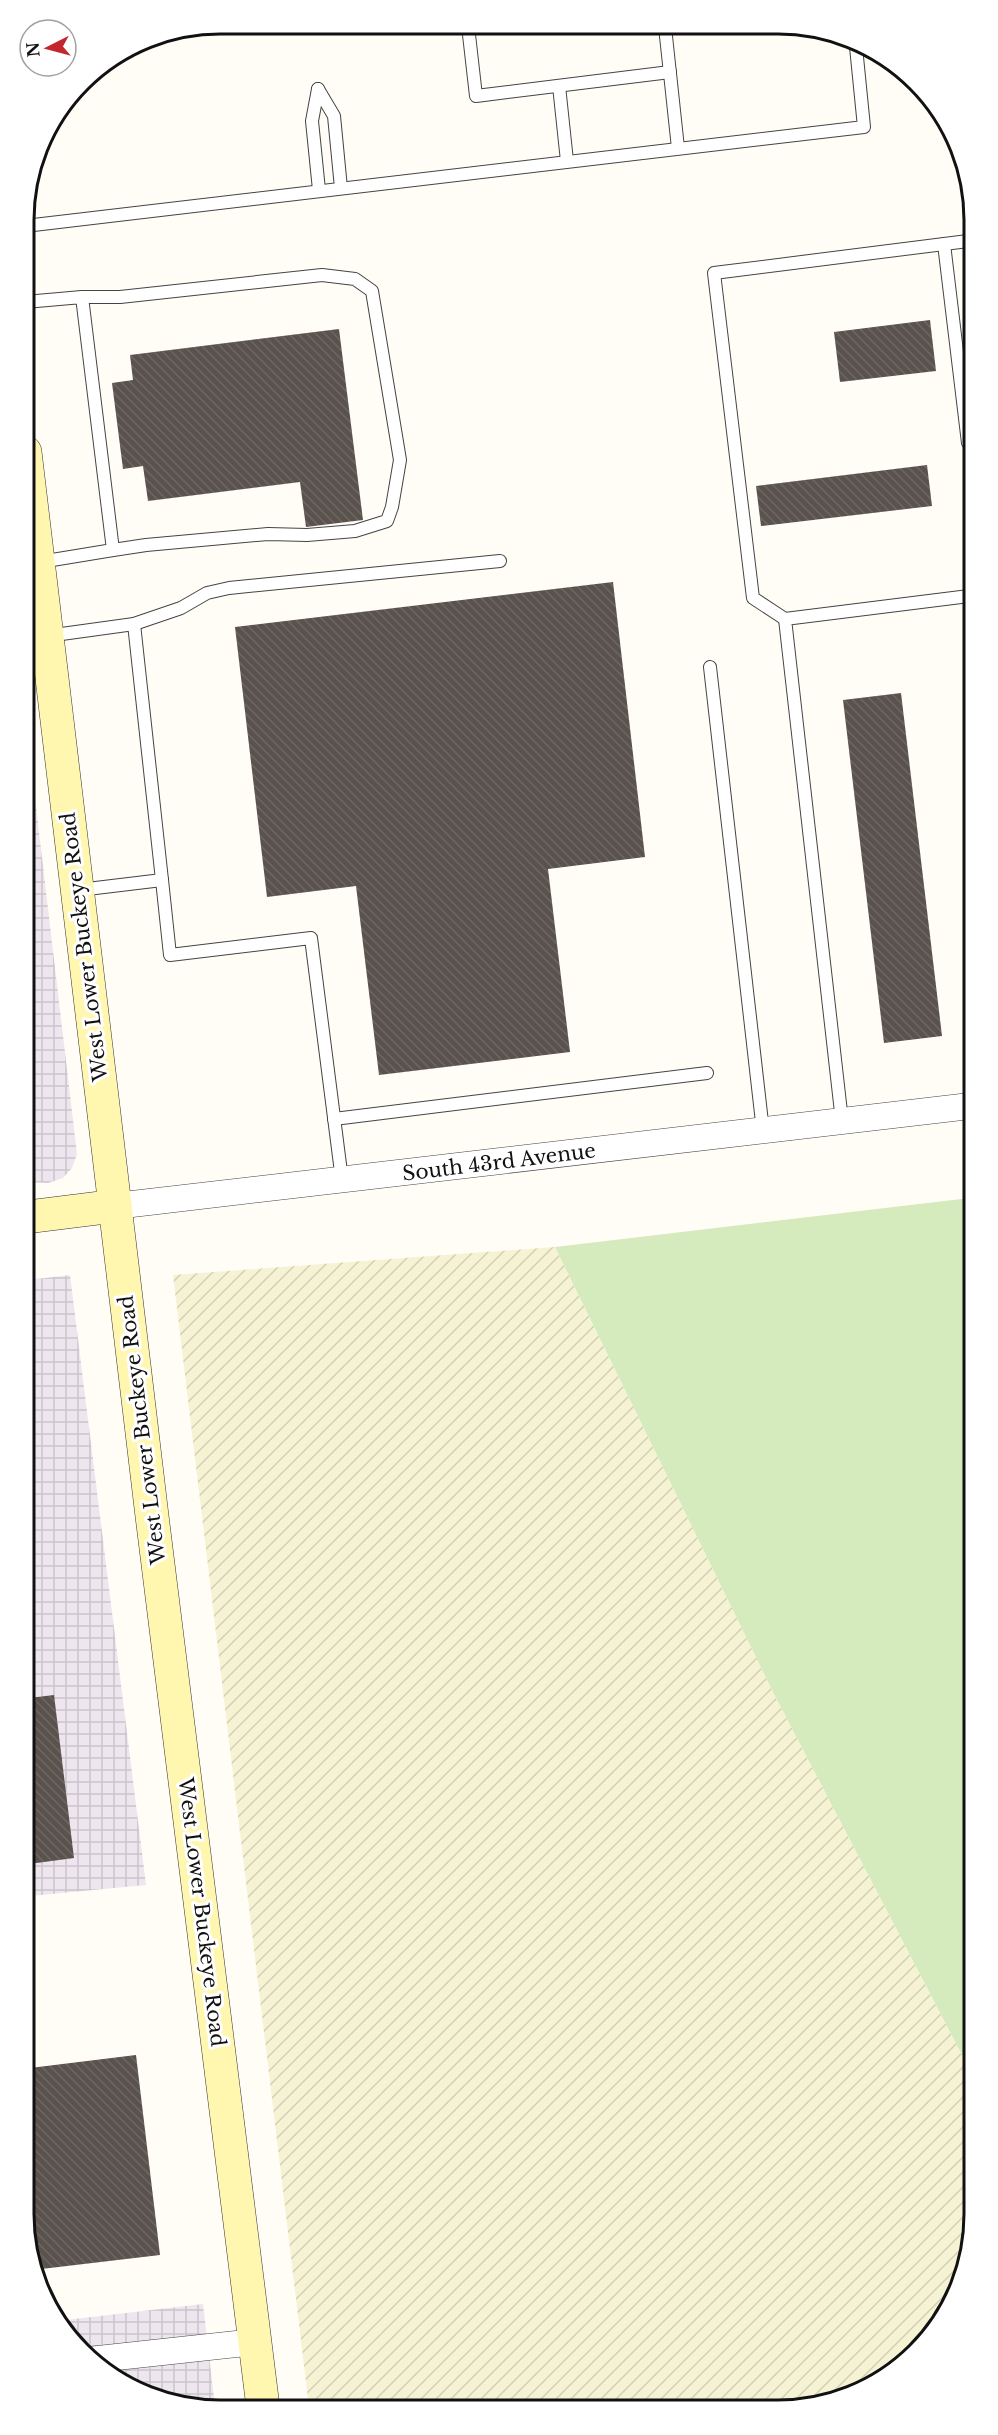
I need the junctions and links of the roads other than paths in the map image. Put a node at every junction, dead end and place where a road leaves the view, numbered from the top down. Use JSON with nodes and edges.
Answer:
{"nodes":[{"id":1,"x":469,"y":34,"type":"edge"},
{"id":2,"x":666,"y":34,"type":"edge"},
{"id":3,"x":857,"y":52,"type":"edge"},
{"id":4,"x":670,"y":72,"type":"junction"},
{"id":5,"x":559,"y":86,"type":"junction"},
{"id":6,"x":678,"y":148,"type":"junction"},
{"id":7,"x":567,"y":161,"type":"junction"},
{"id":8,"x":341,"y":188,"type":"junction"},
{"id":9,"x":319,"y":190,"type":"junction"},
{"id":10,"x":35,"y":225,"type":"edge"},
{"id":11,"x":964,"y":242,"type":"edge"},
{"id":12,"x":944,"y":244,"type":"junction"},
{"id":13,"x":81,"y":297,"type":"junction"},
{"id":14,"x":35,"y":301,"type":"edge"},
{"id":15,"x":964,"y":409,"type":"edge"},
{"id":16,"x":35,"y":535,"type":"edge"},
{"id":17,"x":113,"y":550,"type":"junction"},
{"id":18,"x":500,"y":561,"type":"dead end"},
{"id":19,"x":38,"y":562,"type":"junction"},
{"id":20,"x":964,"y":597,"type":"edge"},
{"id":21,"x":785,"y":619,"type":"junction"},
{"id":22,"x":134,"y":624,"type":"junction"},
{"id":23,"x":45,"y":636,"type":"junction"},
{"id":24,"x":710,"y":667,"type":"dead end"},
{"id":25,"x":162,"y":880,"type":"junction"},
{"id":26,"x":77,"y":890,"type":"junction"},
{"id":27,"x":707,"y":1073,"type":"dead end"},
{"id":28,"x":964,"y":1107,"type":"edge"},
{"id":29,"x":334,"y":1119,"type":"junction"},
{"id":30,"x":842,"y":1121,"type":"junction"},
{"id":31,"x":763,"y":1131,"type":"junction"},
{"id":32,"x":342,"y":1180,"type":"junction"},
{"id":33,"x":115,"y":1206,"type":"junction"},
{"id":34,"x":34,"y":1216,"type":"edge"},
{"id":35,"x":255,"y":2342,"type":"junction"},
{"id":36,"x":103,"y":2358,"type":"edge"},
{"id":37,"x":262,"y":2400,"type":"edge"}],
"edges":[{"from":1,"to":5,"type":"lane"},
{"from":2,"to":4,"type":"lane"},
{"from":3,"to":6,"type":"lane"},
{"from":4,"to":5,"type":"lane"},
{"from":4,"to":6,"type":"lane"},
{"from":5,"to":7,"type":"lane"},
{"from":6,"to":7,"type":"lane"},
{"from":7,"to":8,"type":"lane"},
{"from":8,"to":9,"type":"lane"},
{"from":8,"to":9,"type":"lane"},
{"from":9,"to":10,"type":"lane"},
{"from":11,"to":12,"type":"lane"},
{"from":12,"to":15,"type":"lane"},
{"from":12,"to":21,"type":"lane"},
{"from":13,"to":14,"type":"lane"},
{"from":13,"to":17,"type":"lane"},
{"from":13,"to":17,"type":"lane"},
{"from":16,"to":19,"type":"main road","name":"West Lower Buckeye Road"},
{"from":17,"to":19,"type":"lane"},
{"from":18,"to":22,"type":"lane"},
{"from":19,"to":23,"type":"main road","name":"West Lower Buckeye Road"},
{"from":20,"to":21,"type":"lane"},
{"from":21,"to":30,"type":"lane"},
{"from":22,"to":23,"type":"lane"},
{"from":22,"to":25,"type":"lane"},
{"from":23,"to":26,"type":"main road","name":"West Lower Buckeye Road"},
{"from":24,"to":31,"type":"lane"},
{"from":25,"to":26,"type":"lane"},
{"from":25,"to":29,"type":"lane"},
{"from":26,"to":33,"type":"main road","name":"West Lower Buckeye Road"},
{"from":27,"to":29,"type":"lane"},
{"from":28,"to":30,"type":"street","name":"South 43rd Avenue"},
{"from":29,"to":32,"type":"lane"},
{"from":30,"to":31,"type":"street","name":"South 43rd Avenue"},
{"from":31,"to":32,"type":"street","name":"South 43rd Avenue"},
{"from":32,"to":33,"type":"street","name":"South 43rd Avenue"},
{"from":33,"to":34,"type":"main road","name":"South 43rd Avenue"},
{"from":33,"to":35,"type":"main road","name":"West Lower Buckeye Road"},
{"from":35,"to":36,"type":"street"},
{"from":35,"to":37,"type":"main road","name":"West Lower Buckeye Road"}]}
